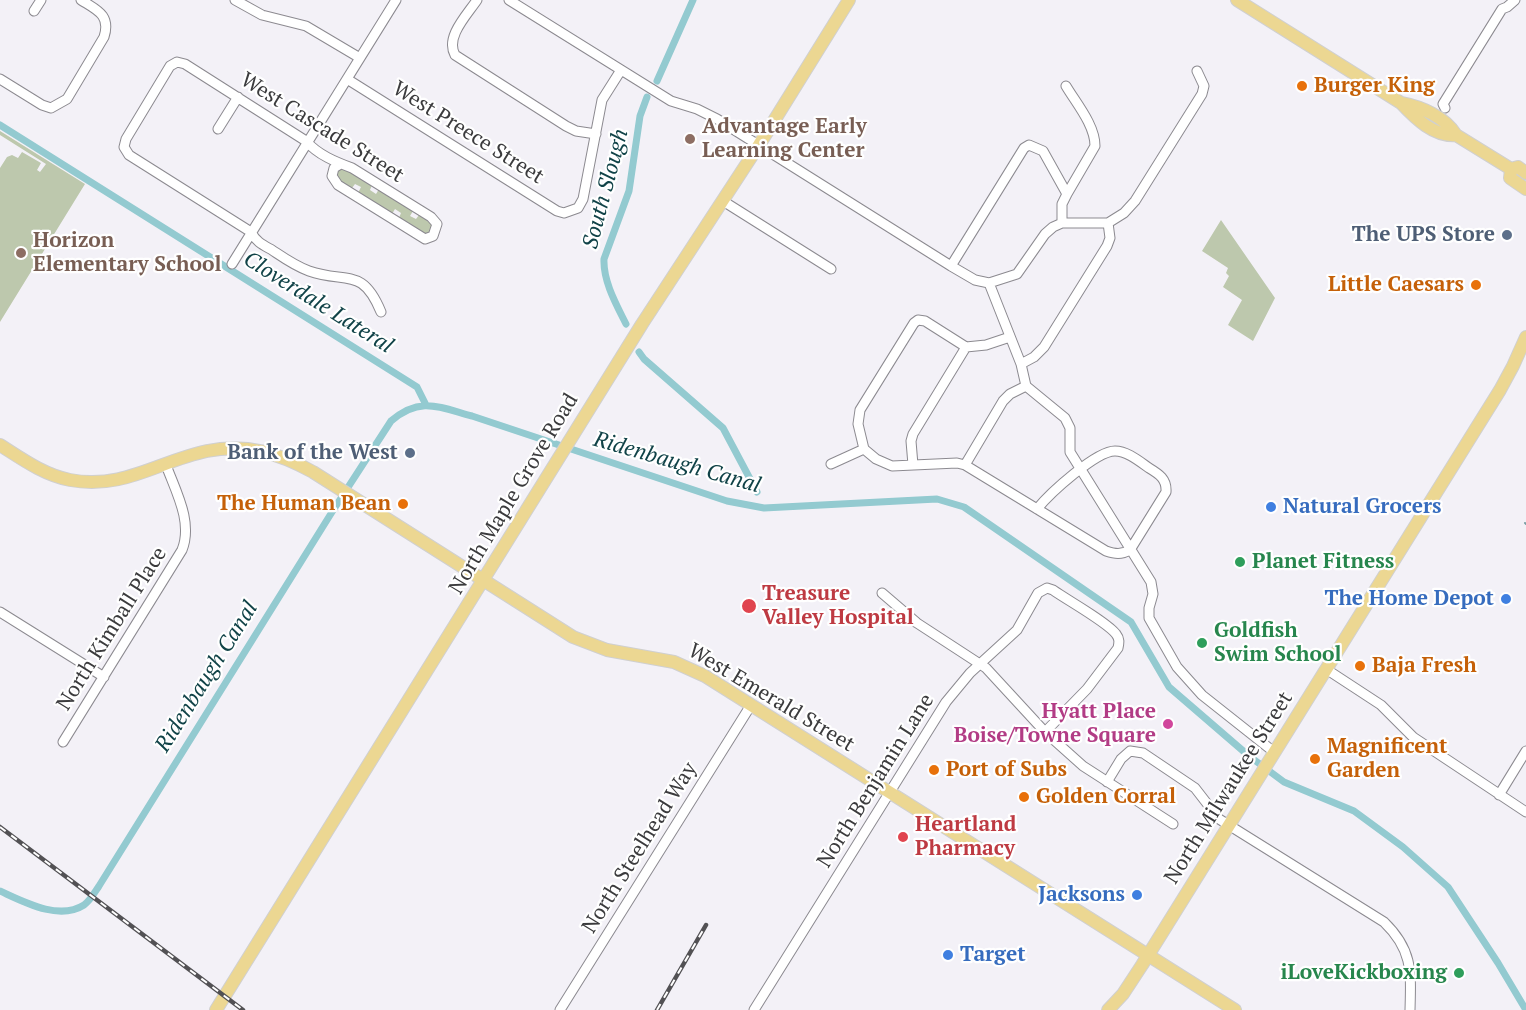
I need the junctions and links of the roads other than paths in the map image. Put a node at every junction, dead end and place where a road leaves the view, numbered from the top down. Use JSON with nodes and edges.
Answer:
{"nodes":[{"id":1,"x":41,"y":0,"type":"edge"},
{"id":2,"x":81,"y":0,"type":"edge"},
{"id":3,"x":235,"y":0,"type":"edge"},
{"id":4,"x":477,"y":0,"type":"edge"},
{"id":5,"x":509,"y":0,"type":"edge"},
{"id":6,"x":849,"y":0,"type":"edge"},
{"id":7,"x":1237,"y":0,"type":"edge"},
{"id":8,"x":1515,"y":0,"type":"edge"},
{"id":9,"x":392,"y":1,"type":"edge"},
{"id":10,"x":34,"y":11,"type":"dead end"},
{"id":11,"x":360,"y":58,"type":"junction"},
{"id":12,"x":621,"y":70,"type":"junction"},
{"id":13,"x":1197,"y":71,"type":"dead end"},
{"id":14,"x":347,"y":78,"type":"junction"},
{"id":15,"x":0,"y":79,"type":"edge"},
{"id":16,"x":1066,"y":86,"type":"dead end"},
{"id":17,"x":238,"y":97,"type":"junction"},
{"id":18,"x":1401,"y":103,"type":"junction"},
{"id":19,"x":1442,"y":113,"type":"junction"},
{"id":20,"x":218,"y":129,"type":"dead end"},
{"id":21,"x":596,"y":134,"type":"junction"},
{"id":22,"x":1456,"y":135,"type":"junction"},
{"id":23,"x":306,"y":141,"type":"junction"},
{"id":24,"x":759,"y":145,"type":"junction"},
{"id":25,"x":339,"y":165,"type":"junction"},
{"id":26,"x":1511,"y":169,"type":"junction"},
{"id":27,"x":1526,"y":173,"type":"edge"},
{"id":28,"x":1526,"y":189,"type":"edge"},
{"id":29,"x":1067,"y":194,"type":"junction"},
{"id":30,"x":723,"y":201,"type":"junction"},
{"id":31,"x":1062,"y":223,"type":"junction"},
{"id":32,"x":1108,"y":223,"type":"junction"},
{"id":33,"x":251,"y":232,"type":"junction"},
{"id":34,"x":232,"y":264,"type":"dead end"},
{"id":35,"x":951,"y":266,"type":"junction"},
{"id":36,"x":831,"y":269,"type":"dead end"},
{"id":37,"x":989,"y":283,"type":"junction"},
{"id":38,"x":381,"y":312,"type":"dead end"},
{"id":39,"x":1010,"y":337,"type":"junction"},
{"id":40,"x":1526,"y":337,"type":"edge"},
{"id":41,"x":966,"y":347,"type":"junction"},
{"id":42,"x":1021,"y":364,"type":"junction"},
{"id":43,"x":1026,"y":386,"type":"junction"},
{"id":44,"x":0,"y":446,"type":"edge"},
{"id":45,"x":864,"y":449,"type":"junction"},
{"id":46,"x":831,"y":464,"type":"dead end"},
{"id":47,"x":166,"y":465,"type":"junction"},
{"id":48,"x":913,"y":465,"type":"junction"},
{"id":49,"x":965,"y":465,"type":"junction"},
{"id":50,"x":1079,"y":470,"type":"junction"},
{"id":51,"x":1037,"y":509,"type":"junction"},
{"id":52,"x":1130,"y":550,"type":"junction"},
{"id":53,"x":484,"y":582,"type":"junction"},
{"id":54,"x":882,"y":593,"type":"dead end"},
{"id":55,"x":0,"y":612,"type":"edge"},
{"id":56,"x":980,"y":664,"type":"junction"},
{"id":57,"x":1326,"y":669,"type":"junction"},
{"id":58,"x":104,"y":677,"type":"junction"},
{"id":59,"x":751,"y":705,"type":"junction"},
{"id":60,"x":1045,"y":732,"type":"junction"},
{"id":61,"x":63,"y":742,"type":"dead end"},
{"id":62,"x":1526,"y":751,"type":"edge"},
{"id":63,"x":1274,"y":752,"type":"junction"},
{"id":64,"x":1107,"y":782,"type":"junction"},
{"id":65,"x":890,"y":793,"type":"junction"},
{"id":66,"x":1499,"y":795,"type":"junction"},
{"id":67,"x":1526,"y":812,"type":"edge"},
{"id":68,"x":1173,"y":824,"type":"dead end"},
{"id":69,"x":1229,"y":825,"type":"junction"},
{"id":70,"x":1147,"y":956,"type":"junction"},
{"id":71,"x":216,"y":1010,"type":"edge"},
{"id":72,"x":560,"y":1010,"type":"edge"},
{"id":73,"x":754,"y":1010,"type":"edge"},
{"id":74,"x":1108,"y":1010,"type":"edge"},
{"id":75,"x":1235,"y":1010,"type":"edge"},
{"id":76,"x":1410,"y":1010,"type":"edge"}],
"edges":[{"from":1,"to":10,"type":"street"},
{"from":2,"to":15,"type":"street"},
{"from":3,"to":11,"type":"street"},
{"from":4,"to":21,"type":"street"},
{"from":5,"to":12,"type":"street"},
{"from":6,"to":24,"type":"main road","name":"North Maple Grove Road"},
{"from":7,"to":18,"type":"main road"},
{"from":8,"to":19,"type":"street"},
{"from":9,"to":11,"type":"street"},
{"from":11,"to":14,"type":"street"},
{"from":12,"to":21,"type":"street"},
{"from":12,"to":24,"type":"street"},
{"from":13,"to":32,"type":"street"},
{"from":14,"to":21,"type":"street","name":"West Preece Street"},
{"from":14,"to":23,"type":"street"},
{"from":16,"to":29,"type":"street"},
{"from":17,"to":20,"type":"street"},
{"from":17,"to":23,"type":"street","name":"West Cascade Street"},
{"from":17,"to":33,"type":"street","name":"West Cascade Street"},
{"from":18,"to":19,"type":"main road"},
{"from":18,"to":22,"type":"main road"},
{"from":19,"to":22,"type":"main road"},
{"from":22,"to":26,"type":"main road"},
{"from":23,"to":25,"type":"street","name":"West Cascade Street"},
{"from":23,"to":33,"type":"street"},
{"from":24,"to":30,"type":"main road","name":"North Maple Grove Road"},
{"from":24,"to":35,"type":"street"},
{"from":25,"to":25,"type":"street","name":"West Cascade Street"},
{"from":26,"to":27,"type":"main road"},
{"from":26,"to":28,"type":"main road"},
{"from":29,"to":31,"type":"street"},
{"from":29,"to":35,"type":"street"},
{"from":30,"to":36,"type":"street"},
{"from":30,"to":53,"type":"main road","name":"North Maple Grove Road"},
{"from":31,"to":32,"type":"street"},
{"from":31,"to":37,"type":"street"},
{"from":32,"to":42,"type":"street"},
{"from":33,"to":34,"type":"street"},
{"from":33,"to":38,"type":"street"},
{"from":35,"to":37,"type":"street"},
{"from":37,"to":39,"type":"street"},
{"from":39,"to":41,"type":"street"},
{"from":39,"to":42,"type":"street"},
{"from":40,"to":57,"type":"main road","name":"North Milwaukee Street"},
{"from":41,"to":45,"type":"street"},
{"from":41,"to":48,"type":"street"},
{"from":42,"to":43,"type":"street"},
{"from":43,"to":49,"type":"street"},
{"from":43,"to":50,"type":"street"},
{"from":44,"to":47,"type":"main road","name":"West Emerald Street"},
{"from":45,"to":46,"type":"street"},
{"from":45,"to":48,"type":"street"},
{"from":47,"to":53,"type":"main road","name":"West Emerald Street"},
{"from":47,"to":58,"type":"street","name":"North Kimball Place"},
{"from":48,"to":49,"type":"street"},
{"from":49,"to":51,"type":"street"},
{"from":50,"to":51,"type":"street"},
{"from":50,"to":52,"type":"street"},
{"from":50,"to":52,"type":"street"},
{"from":51,"to":52,"type":"street"},
{"from":52,"to":63,"type":"street"},
{"from":53,"to":59,"type":"main road","name":"West Emerald Street"},
{"from":53,"to":71,"type":"main road","name":"North Maple Grove Road"},
{"from":54,"to":56,"type":"street"},
{"from":55,"to":58,"type":"street"},
{"from":56,"to":60,"type":"street"},
{"from":56,"to":60,"type":"street","name":"North Benjamin Lane"},
{"from":56,"to":65,"type":"street","name":"North Benjamin Lane"},
{"from":57,"to":63,"type":"main road","name":"North Milwaukee Street"},
{"from":57,"to":66,"type":"street"},
{"from":58,"to":61,"type":"street","name":"North Kimball Place"},
{"from":59,"to":65,"type":"main road","name":"West Emerald Street"},
{"from":59,"to":72,"type":"street","name":"North Steelhead Way"},
{"from":60,"to":64,"type":"street"},
{"from":62,"to":66,"type":"street"},
{"from":63,"to":69,"type":"main road","name":"North Milwaukee Street"},
{"from":64,"to":68,"type":"street"},
{"from":64,"to":69,"type":"street"},
{"from":65,"to":70,"type":"main road","name":"West Emerald Street"},
{"from":65,"to":73,"type":"street","name":"North Benjamin Lane"},
{"from":66,"to":67,"type":"street"},
{"from":69,"to":70,"type":"main road","name":"North Milwaukee Street"},
{"from":69,"to":76,"type":"street"},
{"from":70,"to":74,"type":"main road","name":"North Milwaukee Street"},
{"from":70,"to":75,"type":"main road","name":"West Emerald Street"}]}
